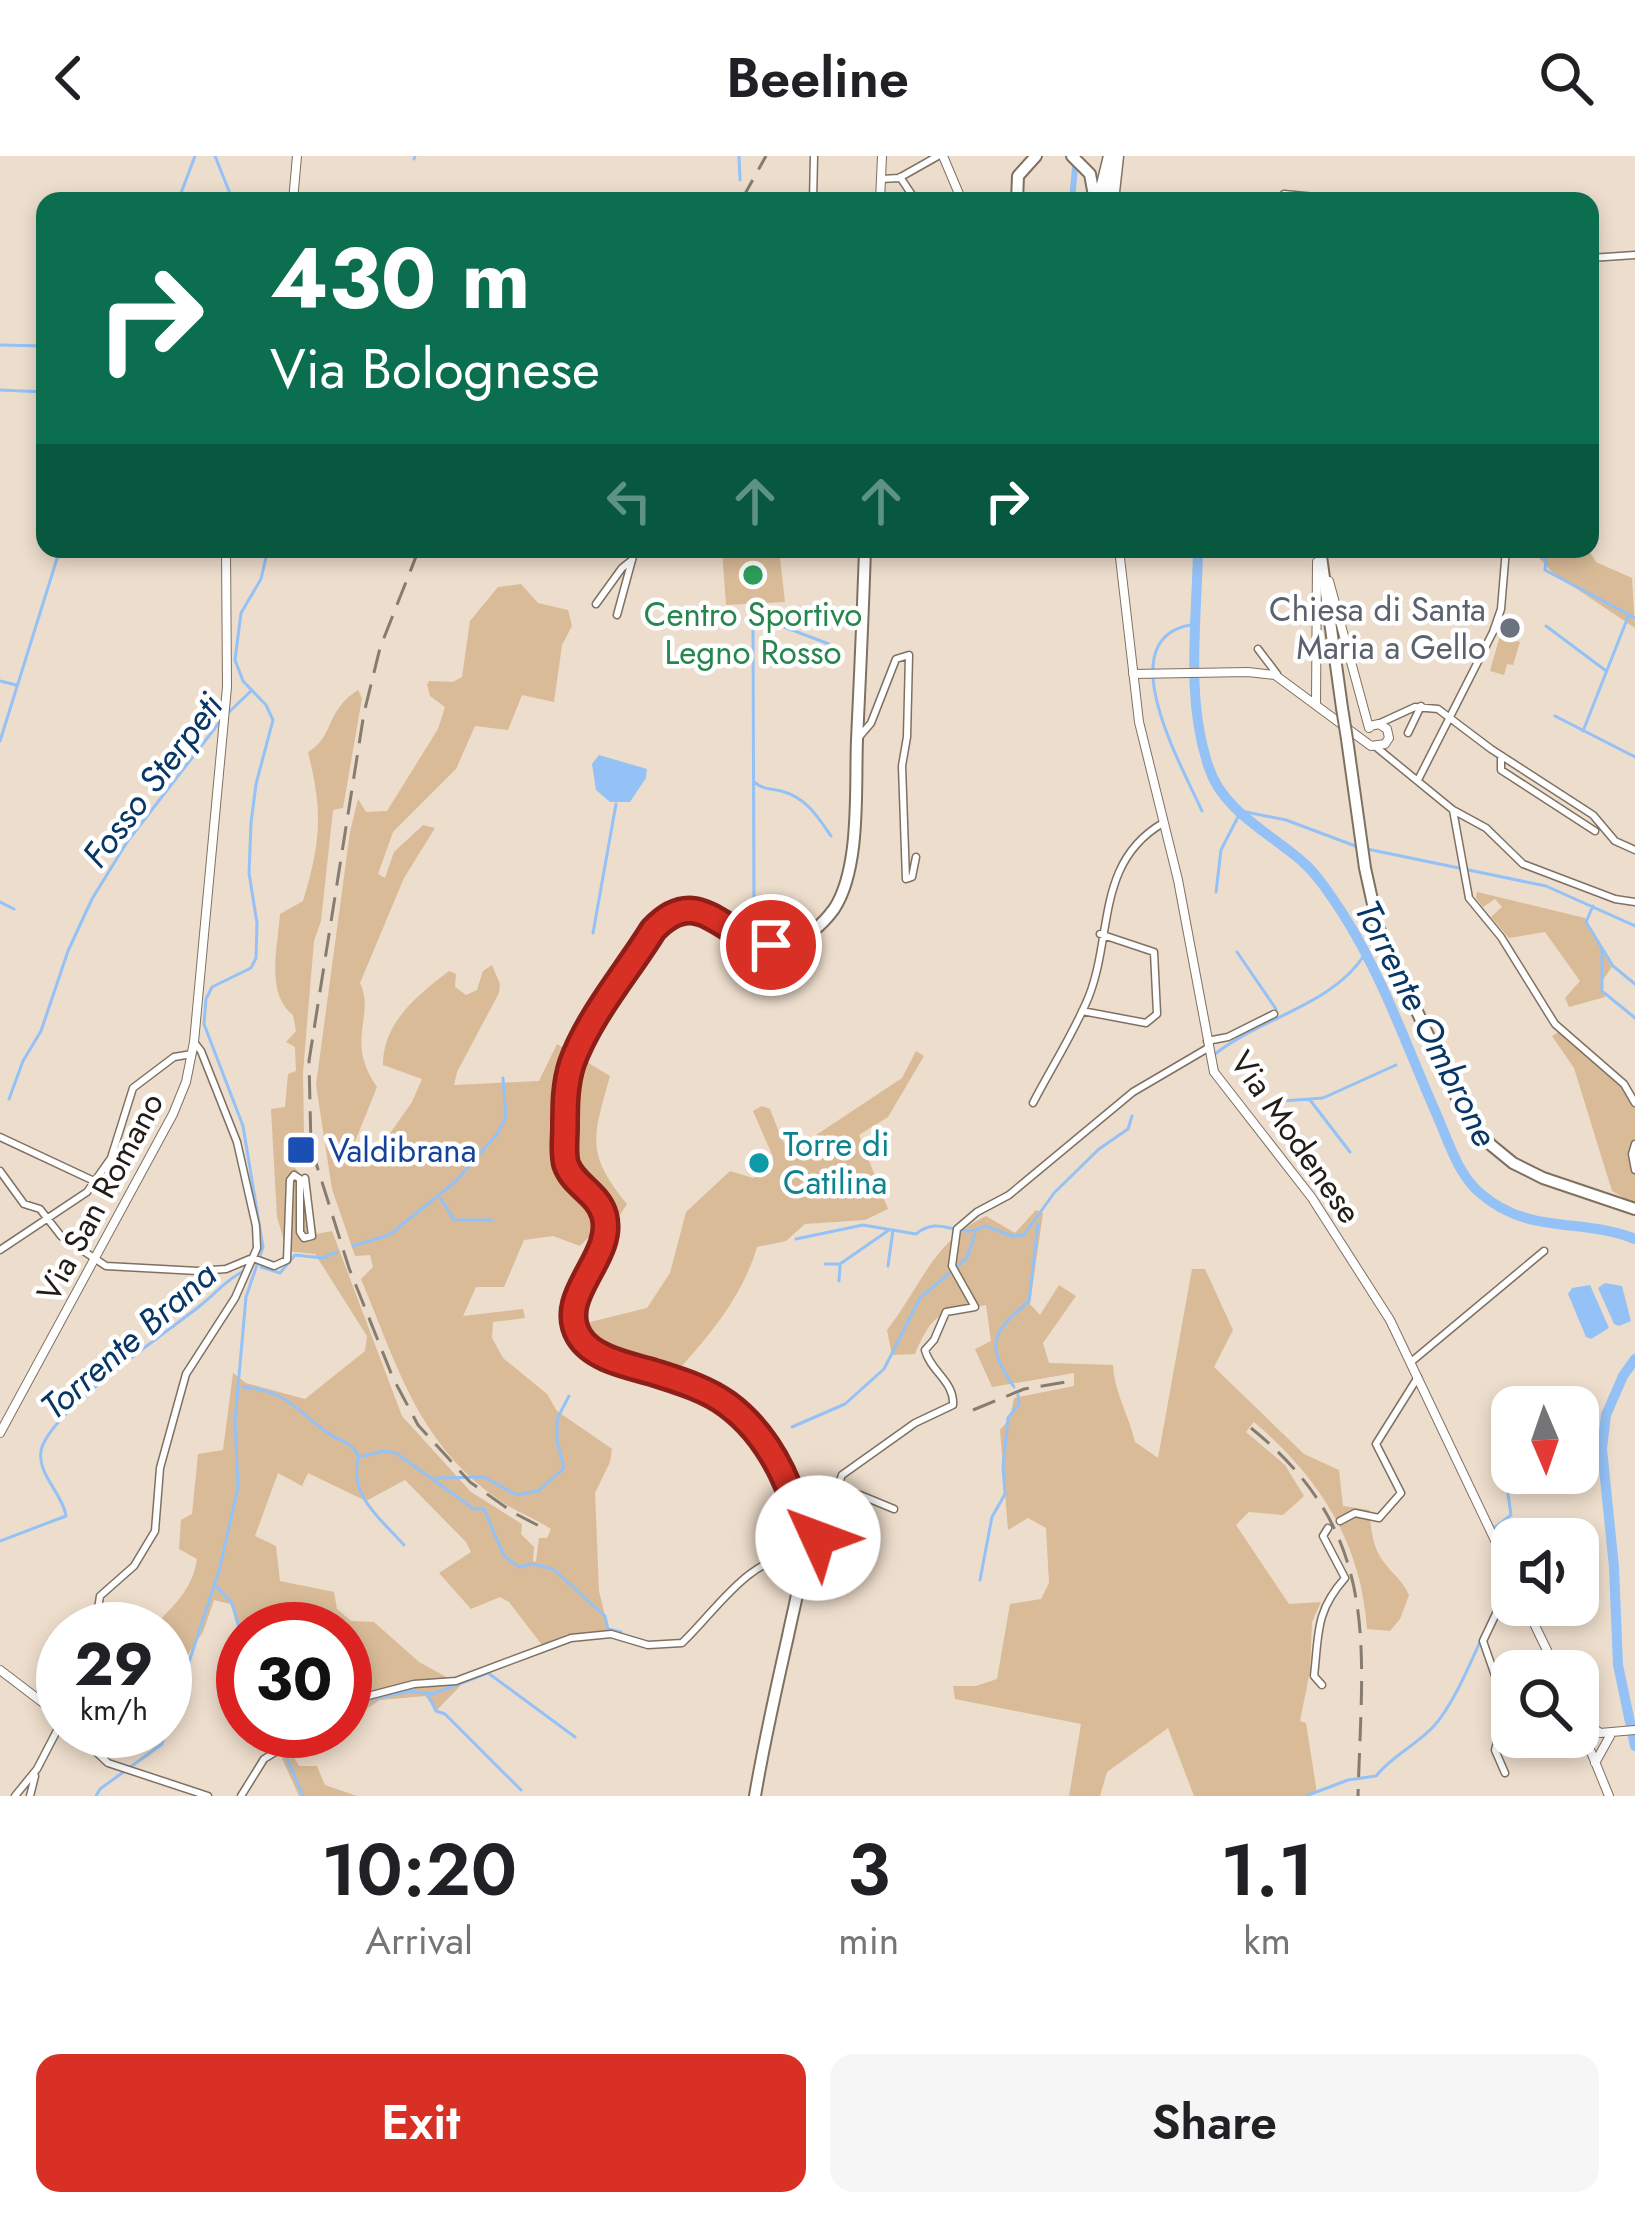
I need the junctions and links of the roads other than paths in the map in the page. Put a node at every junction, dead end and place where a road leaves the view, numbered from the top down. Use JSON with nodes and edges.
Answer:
{"nodes":[{"id":1,"x":298,"y":156,"type":"edge"},
{"id":2,"x":814,"y":156,"type":"edge"},
{"id":3,"x":882,"y":156,"type":"edge"},
{"id":4,"x":940,"y":156,"type":"edge"},
{"id":5,"x":1036,"y":156,"type":"edge"},
{"id":6,"x":1072,"y":156,"type":"edge"},
{"id":7,"x":1110,"y":158,"type":"edge"},
{"id":8,"x":901,"y":177,"type":"junction"},
{"id":9,"x":881,"y":178,"type":"junction"},
{"id":10,"x":294,"y":192,"type":"edge"},
{"id":11,"x":813,"y":192,"type":"edge"},
{"id":12,"x":880,"y":192,"type":"edge"},
{"id":13,"x":910,"y":192,"type":"edge"},
{"id":14,"x":958,"y":192,"type":"edge"},
{"id":15,"x":1018,"y":192,"type":"edge"},
{"id":16,"x":1095,"y":192,"type":"edge"},
{"id":17,"x":1100,"y":192,"type":"edge"},
{"id":18,"x":1112,"y":192,"type":"edge"},
{"id":19,"x":1635,"y":255,"type":"edge"},
{"id":20,"x":1599,"y":257,"type":"edge"},
{"id":21,"x":226,"y":558,"type":"edge"},
{"id":22,"x":866,"y":558,"type":"edge"},
{"id":23,"x":1120,"y":558,"type":"edge"},
{"id":24,"x":1320,"y":558,"type":"edge"},
{"id":25,"x":1321,"y":558,"type":"edge"},
{"id":26,"x":1505,"y":558,"type":"edge"},
{"id":27,"x":632,"y":560,"type":"joint"},
{"id":28,"x":1323,"y":569,"type":"junction"},
{"id":29,"x":596,"y":604,"type":"dead end"},
{"id":30,"x":616,"y":615,"type":"dead end"},
{"id":31,"x":1258,"y":649,"type":"dead end"},
{"id":32,"x":1133,"y":674,"type":"junction"},
{"id":33,"x":1280,"y":677,"type":"junction"},
{"id":34,"x":1316,"y":704,"type":"junction"},
{"id":35,"x":1421,"y":706,"type":"junction"},
{"id":36,"x":1450,"y":716,"type":"junction"},
{"id":37,"x":1396,"y":717,"type":"junction"},
{"id":38,"x":1364,"y":732,"type":"junction"},
{"id":39,"x":1408,"y":733,"type":"dead end"},
{"id":40,"x":857,"y":740,"type":"junction"},
{"id":41,"x":1384,"y":745,"type":"junction"},
{"id":42,"x":1501,"y":756,"type":"junction"},
{"id":43,"x":1418,"y":779,"type":"junction"},
{"id":44,"x":1453,"y":810,"type":"junction"},
{"id":45,"x":1163,"y":823,"type":"junction"},
{"id":46,"x":1595,"y":831,"type":"dead end"},
{"id":47,"x":1635,"y":850,"type":"edge"},
{"id":48,"x":916,"y":856,"type":"dead end"},
{"id":49,"x":1635,"y":902,"type":"edge"},
{"id":50,"x":1100,"y":934,"type":"junction"},
{"id":51,"x":1082,"y":1011,"type":"junction"},
{"id":52,"x":1274,"y":1014,"type":"dead end"},
{"id":53,"x":194,"y":1042,"type":"junction"},
{"id":54,"x":1207,"y":1044,"type":"junction"},
{"id":55,"x":193,"y":1054,"type":"junction"},
{"id":56,"x":1033,"y":1103,"type":"dead end"},
{"id":57,"x":1635,"y":1103,"type":"edge"},
{"id":58,"x":0,"y":1137,"type":"edge"},
{"id":59,"x":1635,"y":1144,"type":"edge"},
{"id":60,"x":1635,"y":1170,"type":"edge"},
{"id":61,"x":0,"y":1171,"type":"edge"},
{"id":62,"x":305,"y":1178,"type":"dead end"},
{"id":63,"x":94,"y":1181,"type":"junction"},
{"id":64,"x":1635,"y":1209,"type":"edge"},
{"id":65,"x":47,"y":1217,"type":"junction"},
{"id":66,"x":0,"y":1250,"type":"edge"},
{"id":67,"x":1544,"y":1251,"type":"dead end"},
{"id":68,"x":253,"y":1258,"type":"junction"},
{"id":69,"x":94,"y":1261,"type":"junction"},
{"id":70,"x":1411,"y":1362,"type":"junction"},
{"id":71,"x":1418,"y":1377,"type":"junction"},
{"id":72,"x":0,"y":1433,"type":"edge"},
{"id":73,"x":834,"y":1492,"type":"junction"},
{"id":74,"x":894,"y":1509,"type":"dead end"},
{"id":75,"x":1340,"y":1521,"type":"dead end"},
{"id":76,"x":1328,"y":1528,"type":"dead end"},
{"id":77,"x":1491,"y":1532,"type":"edge"},
{"id":78,"x":803,"y":1554,"type":"junction"},
{"id":79,"x":99,"y":1602,"type":"edge"},
{"id":80,"x":1491,"y":1624,"type":"edge"},
{"id":81,"x":0,"y":1670,"type":"edge"},
{"id":82,"x":1322,"y":1685,"type":"dead end"},
{"id":83,"x":372,"y":1694,"type":"edge"},
{"id":84,"x":36,"y":1698,"type":"edge"},
{"id":85,"x":1635,"y":1730,"type":"edge"},
{"id":86,"x":1599,"y":1731,"type":"edge"},
{"id":87,"x":1615,"y":1734,"type":"junction"},
{"id":88,"x":43,"y":1758,"type":"edge"},
{"id":89,"x":103,"y":1758,"type":"edge"},
{"id":90,"x":266,"y":1758,"type":"edge"},
{"id":91,"x":1593,"y":1758,"type":"edge"},
{"id":92,"x":1595,"y":1763,"type":"junction"},
{"id":93,"x":37,"y":1769,"type":"junction"},
{"id":94,"x":1505,"y":1773,"type":"dead end"},
{"id":95,"x":15,"y":1796,"type":"edge"},
{"id":96,"x":30,"y":1796,"type":"edge"},
{"id":97,"x":208,"y":1796,"type":"edge"},
{"id":98,"x":241,"y":1796,"type":"edge"},
{"id":99,"x":755,"y":1796,"type":"edge"},
{"id":100,"x":1609,"y":1796,"type":"edge"}],
"edges":[{"from":1,"to":10,"type":"street"},
{"from":2,"to":11,"type":"street"},
{"from":3,"to":9,"type":"street"},
{"from":4,"to":8,"type":"street"},
{"from":4,"to":14,"type":"street"},
{"from":5,"to":15,"type":"main road"},
{"from":6,"to":16,"type":"main road"},
{"from":7,"to":17,"type":"highway"},
{"from":7,"to":18,"type":"highway"},
{"from":8,"to":9,"type":"street"},
{"from":8,"to":13,"type":"street"},
{"from":9,"to":12,"type":"street"},
{"from":19,"to":20,"type":"street"},
{"from":21,"to":53,"type":"street","name":"Via San Romano"},
{"from":22,"to":40,"type":"main road"},
{"from":23,"to":32,"type":"street","name":"Via Modenese"},
{"from":24,"to":34,"type":"street"},
{"from":25,"to":28,"type":"main road"},
{"from":26,"to":36,"type":"street"},
{"from":27,"to":29,"type":"street"},
{"from":27,"to":30,"type":"street"},
{"from":28,"to":38,"type":"street"},
{"from":28,"to":38,"type":"main road","bridge":true},
{"from":31,"to":33,"type":"street"},
{"from":32,"to":33,"type":"street"},
{"from":32,"to":45,"type":"street","name":"Via Modenese"},
{"from":33,"to":34,"type":"street"},
{"from":34,"to":38,"type":"street"},
{"from":35,"to":36,"type":"street"},
{"from":35,"to":37,"type":"street"},
{"from":35,"to":39,"type":"street"},
{"from":36,"to":42,"type":"street"},
{"from":36,"to":43,"type":"street"},
{"from":37,"to":38,"type":"street"},
{"from":37,"to":41,"type":"street"},
{"from":38,"to":41,"type":"street"},
{"from":38,"to":41,"type":"street"},
{"from":38,"to":64,"type":"main road"},
{"from":40,"to":48,"type":"street"},
{"from":40,"to":78,"type":"main road"},
{"from":41,"to":43,"type":"street"},
{"from":42,"to":46,"type":"street"},
{"from":42,"to":47,"type":"street"},
{"from":43,"to":44,"type":"street"},
{"from":44,"to":49,"type":"street"},
{"from":44,"to":57,"type":"street"},
{"from":45,"to":50,"type":"street"},
{"from":45,"to":54,"type":"street","name":"Via Modenese"},
{"from":50,"to":51,"type":"street"},
{"from":50,"to":51,"type":"street"},
{"from":51,"to":56,"type":"street"},
{"from":52,"to":54,"type":"street"},
{"from":53,"to":55,"type":"street","name":"Via San Romano"},
{"from":53,"to":68,"type":"street"},
{"from":54,"to":70,"type":"street","name":"Via Modenese"},
{"from":54,"to":73,"type":"street"},
{"from":55,"to":63,"type":"street"},
{"from":55,"to":69,"type":"street","name":"Via San Romano"},
{"from":58,"to":63,"type":"street"},
{"from":59,"to":60,"type":"street"},
{"from":61,"to":65,"type":"street"},
{"from":62,"to":68,"type":"street"},
{"from":63,"to":65,"type":"street"},
{"from":65,"to":66,"type":"street"},
{"from":65,"to":69,"type":"street"},
{"from":67,"to":70,"type":"street"},
{"from":68,"to":69,"type":"street"},
{"from":68,"to":79,"type":"street"},
{"from":69,"to":72,"type":"street","name":"Via San Romano"},
{"from":70,"to":71,"type":"street","name":"Via Modenese"},
{"from":71,"to":75,"type":"street"},
{"from":71,"to":77,"type":"street","name":"Via Modenese"},
{"from":73,"to":74,"type":"street"},
{"from":73,"to":78,"type":"street"},
{"from":76,"to":82,"type":"street"},
{"from":78,"to":83,"type":"street"},
{"from":78,"to":99,"type":"main road"},
{"from":80,"to":94,"type":"street"},
{"from":81,"to":84,"type":"street"},
{"from":85,"to":87,"type":"street"},
{"from":86,"to":87,"type":"street"},
{"from":87,"to":92,"type":"street"},
{"from":88,"to":93,"type":"street"},
{"from":89,"to":97,"type":"street"},
{"from":90,"to":98,"type":"street"},
{"from":91,"to":92,"type":"street"},
{"from":92,"to":100,"type":"street"},
{"from":93,"to":95,"type":"street"},
{"from":93,"to":96,"type":"street"}]}
